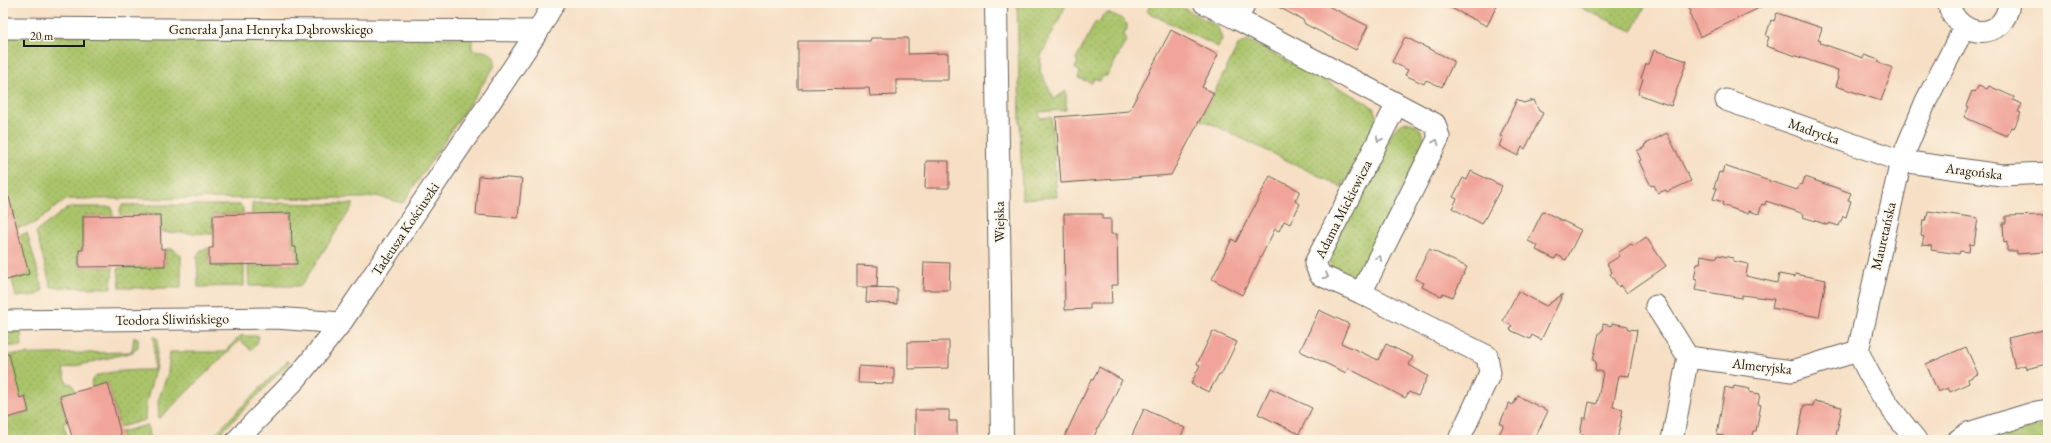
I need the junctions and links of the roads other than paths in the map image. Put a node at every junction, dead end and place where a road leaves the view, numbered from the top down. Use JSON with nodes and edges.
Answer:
{"nodes":[{"id":1,"x":554,"y":3,"type":"edge"},
{"id":2,"x":996,"y":3,"type":"edge"},
{"id":3,"x":1204,"y":3,"type":"edge"},
{"id":4,"x":1948,"y":3,"type":"edge"},
{"id":5,"x":2009,"y":3,"type":"edge"},
{"id":6,"x":1241,"y":11,"type":"edge"},
{"id":7,"x":3,"y":28,"type":"edge"},
{"id":8,"x":1964,"y":28,"type":"junction"},
{"id":9,"x":538,"y":31,"type":"junction"},
{"id":10,"x":1726,"y":100,"type":"dead end"},
{"id":11,"x":1397,"y":104,"type":"junction"},
{"id":12,"x":1901,"y":161,"type":"junction"},
{"id":13,"x":2048,"y":173,"type":"edge"},
{"id":14,"x":1361,"y":293,"type":"junction"},
{"id":15,"x":1656,"y":306,"type":"dead end"},
{"id":16,"x":3,"y":321,"type":"edge"},
{"id":17,"x":341,"y":323,"type":"junction"},
{"id":18,"x":1858,"y":351,"type":"junction"},
{"id":19,"x":1688,"y":357,"type":"junction"},
{"id":20,"x":2048,"y":410,"type":"edge"},
{"id":21,"x":1460,"y":437,"type":"dead end"},
{"id":22,"x":237,"y":440,"type":"edge"},
{"id":23,"x":1002,"y":440,"type":"edge"},
{"id":24,"x":1672,"y":440,"type":"edge"},
{"id":25,"x":1916,"y":440,"type":"edge"},
{"id":26,"x":1958,"y":440,"type":"edge"}],
"edges":[{"from":1,"to":9,"type":"street","name":"Tadeusza Kościuszki"},
{"from":2,"to":23,"type":"street","name":"Wiejska"},
{"from":3,"to":6,"type":"street"},
{"from":4,"to":8,"type":"street"},
{"from":5,"to":8,"type":"street"},
{"from":6,"to":11,"type":"street"},
{"from":7,"to":9,"type":"street","name":"Generała Jana Henryka Dąbrowskiego"},
{"from":8,"to":12,"type":"street","name":"Mauretańska"},
{"from":9,"to":17,"type":"street","name":"Tadeusza Kościuszki"},
{"from":10,"to":12,"type":"street","name":"Madrycka"},
{"from":14,"to":11,"type":"street","one_way":true},
{"from":11,"to":14,"type":"street","name":"Adama Mickiewicza","one_way":true},
{"from":12,"to":13,"type":"street","name":"Aragońska"},
{"from":12,"to":18,"type":"street","name":"Mauretańska"},
{"from":14,"to":21,"type":"street","name":"Adama Mickiewicza"},
{"from":15,"to":19,"type":"street"},
{"from":16,"to":17,"type":"street","name":"Teodora Śliwińskiego"},
{"from":17,"to":22,"type":"street","name":"Tadeusza Kościuszki"},
{"from":18,"to":19,"type":"street","name":"Almeryjska"},
{"from":18,"to":25,"type":"street"},
{"from":19,"to":24,"type":"street"},
{"from":20,"to":26,"type":"street"}]}
